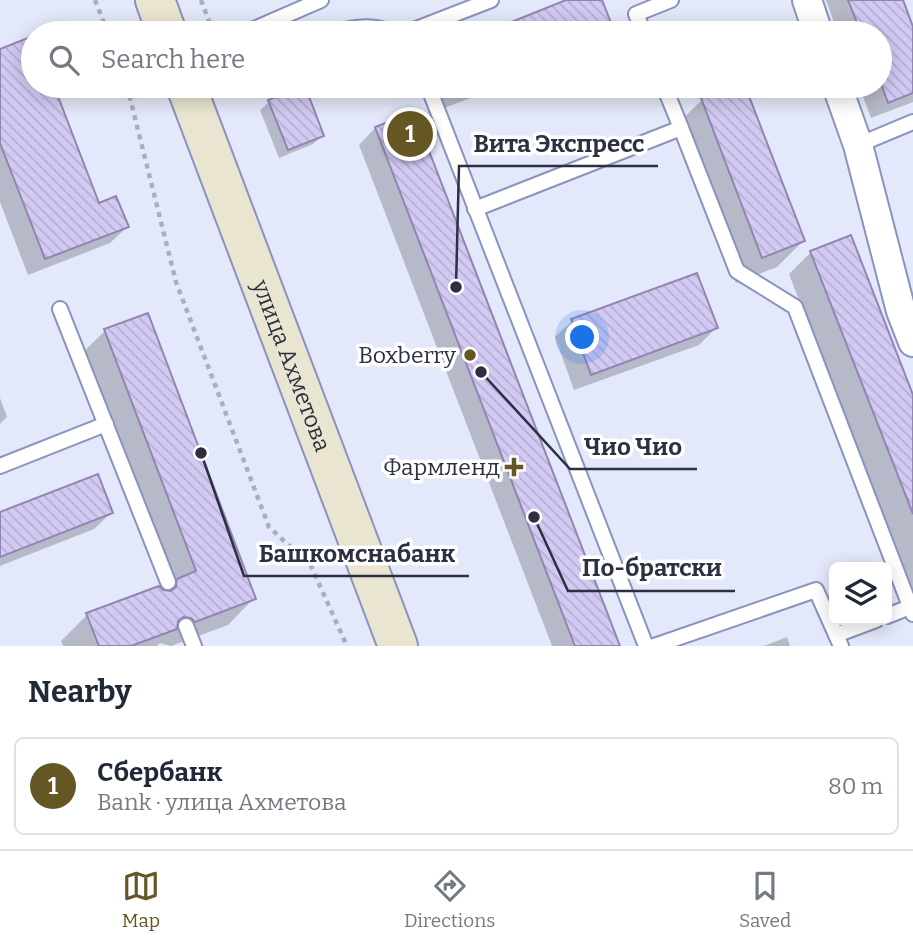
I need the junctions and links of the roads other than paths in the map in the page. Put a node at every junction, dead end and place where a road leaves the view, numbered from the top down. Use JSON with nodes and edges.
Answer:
{"nodes":[{"id":1,"x":155,"y":0,"type":"edge"},
{"id":2,"x":321,"y":0,"type":"edge"},
{"id":3,"x":491,"y":0,"type":"edge"},
{"id":4,"x":671,"y":0,"type":"edge"},
{"id":5,"x":807,"y":0,"type":"edge"},
{"id":6,"x":634,"y":7,"type":"edge"},
{"id":7,"x":163,"y":21,"type":"edge"},
{"id":8,"x":272,"y":21,"type":"edge"},
{"id":9,"x":437,"y":21,"type":"edge"},
{"id":10,"x":814,"y":21,"type":"edge"},
{"id":11,"x":194,"y":98,"type":"edge"},
{"id":12,"x":433,"y":98,"type":"edge"},
{"id":13,"x":669,"y":98,"type":"edge"},
{"id":14,"x":841,"y":98,"type":"edge"},
{"id":15,"x":913,"y":122,"type":"edge"},
{"id":16,"x":681,"y":128,"type":"junction"},
{"id":17,"x":858,"y":145,"type":"junction"},
{"id":18,"x":475,"y":209,"type":"junction"},
{"id":19,"x":60,"y":309,"type":"dead end"},
{"id":20,"x":913,"y":342,"type":"edge"},
{"id":21,"x":106,"y":424,"type":"junction"},
{"id":22,"x":0,"y":466,"type":"edge"},
{"id":23,"x":168,"y":582,"type":"dead end"},
{"id":24,"x":912,"y":611,"type":"edge"},
{"id":25,"x":892,"y":615,"type":"edge"},
{"id":26,"x":186,"y":625,"type":"dead end"},
{"id":27,"x":866,"y":625,"type":"edge"},
{"id":28,"x":838,"y":640,"type":"edge"},
{"id":29,"x":194,"y":646,"type":"edge"},
{"id":30,"x":397,"y":646,"type":"edge"},
{"id":31,"x":646,"y":646,"type":"edge"},
{"id":32,"x":654,"y":646,"type":"edge"}],
"edges":[{"from":1,"to":7,"type":"main road"},
{"from":2,"to":8,"type":"lane"},
{"from":3,"to":9,"type":"lane"},
{"from":4,"to":6,"type":"lane"},
{"from":5,"to":10,"type":"street"},
{"from":11,"to":30,"type":"main road","name":"улица Ахметова"},
{"from":12,"to":18,"type":"lane"},
{"from":13,"to":16,"type":"lane"},
{"from":14,"to":17,"type":"street"},
{"from":15,"to":17,"type":"lane"},
{"from":16,"to":18,"type":"lane"},
{"from":16,"to":24,"type":"lane"},
{"from":17,"to":20,"type":"street"},
{"from":18,"to":31,"type":"lane"},
{"from":19,"to":21,"type":"lane"},
{"from":21,"to":22,"type":"lane"},
{"from":21,"to":23,"type":"lane"},
{"from":24,"to":25,"type":"lane"},
{"from":26,"to":29,"type":"lane"},
{"from":27,"to":28,"type":"lane"},
{"from":28,"to":32,"type":"lane"}]}
